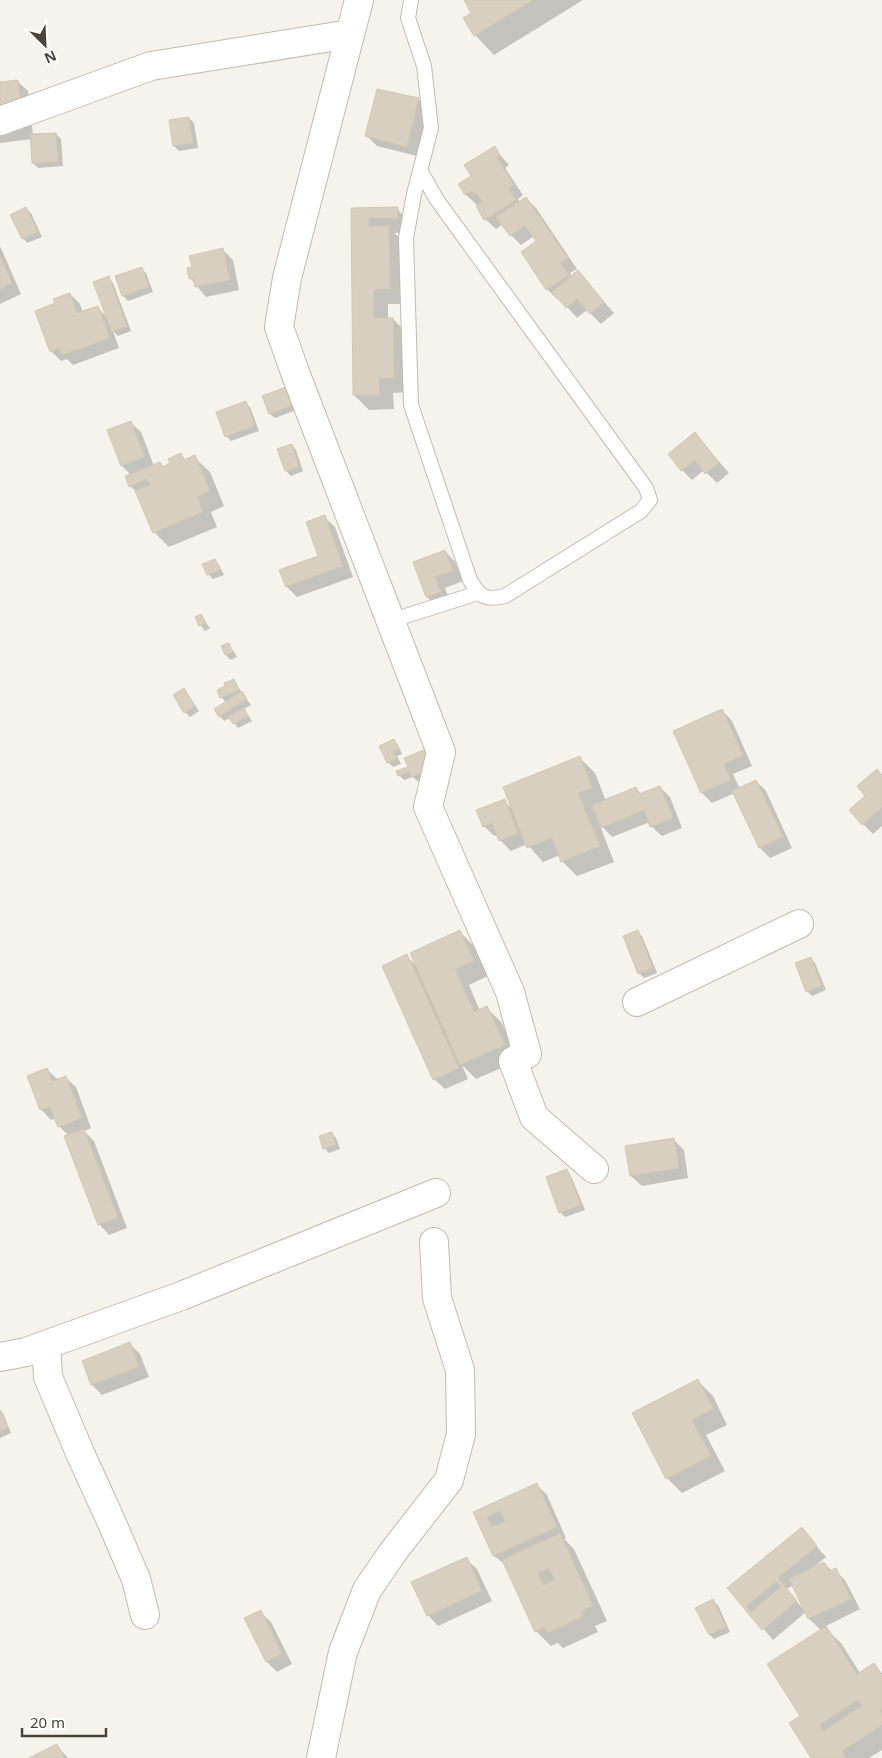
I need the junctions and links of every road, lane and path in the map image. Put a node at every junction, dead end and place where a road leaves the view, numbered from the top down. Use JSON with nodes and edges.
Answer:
{"nodes":[{"id":1,"x":359,"y":0,"type":"edge"},
{"id":2,"x":411,"y":0,"type":"edge"},
{"id":3,"x":350,"y":34,"type":"junction"},
{"id":4,"x":0,"y":121,"type":"edge"},
{"id":5,"x":421,"y":172,"type":"junction"},
{"id":6,"x":478,"y":593,"type":"junction"},
{"id":7,"x":390,"y":621,"type":"junction"},
{"id":8,"x":799,"y":924,"type":"dead end"},
{"id":9,"x":637,"y":1002,"type":"dead end"},
{"id":10,"x":594,"y":1169,"type":"dead end"},
{"id":11,"x":436,"y":1193,"type":"dead end"},
{"id":12,"x":434,"y":1242,"type":"dead end"},
{"id":13,"x":46,"y":1345,"type":"junction"},
{"id":14,"x":0,"y":1357,"type":"edge"},
{"id":15,"x":145,"y":1615,"type":"dead end"},
{"id":16,"x":321,"y":1758,"type":"edge"}],
"edges":[{"from":1,"to":3,"type":"street"},
{"from":2,"to":5,"type":"lane"},
{"from":3,"to":4,"type":"street"},
{"from":3,"to":7,"type":"street"},
{"from":5,"to":6,"type":"lane"},
{"from":5,"to":6,"type":"lane"},
{"from":6,"to":7,"type":"lane"},
{"from":7,"to":10,"type":"street"},
{"from":8,"to":9,"type":"street"},
{"from":11,"to":13,"type":"street"},
{"from":12,"to":16,"type":"street"},
{"from":13,"to":14,"type":"street"},
{"from":13,"to":15,"type":"street"}]}
